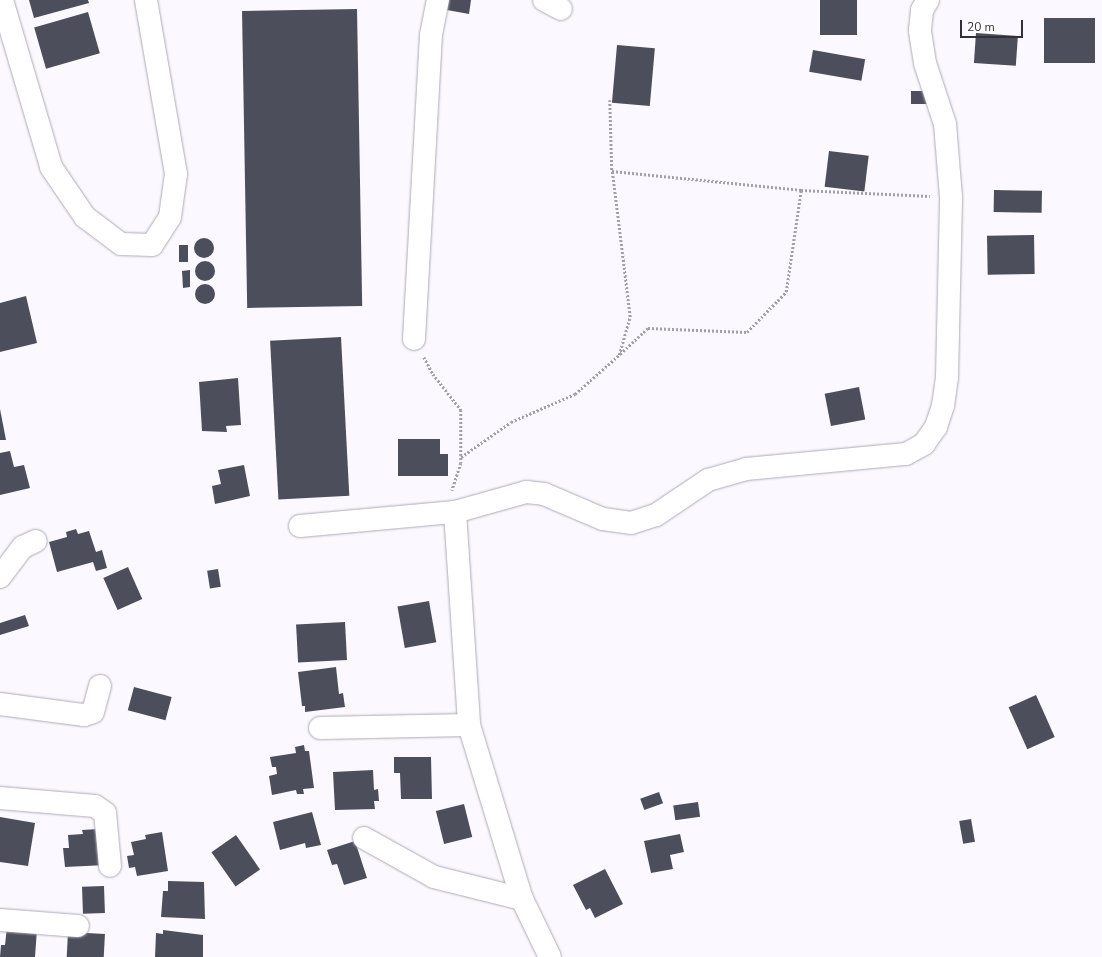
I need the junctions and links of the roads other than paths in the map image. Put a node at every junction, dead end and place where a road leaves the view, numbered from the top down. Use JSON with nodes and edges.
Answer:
{"nodes":[{"id":1,"x":2,"y":0,"type":"edge"},
{"id":2,"x":146,"y":0,"type":"edge"},
{"id":3,"x":438,"y":0,"type":"edge"},
{"id":4,"x":928,"y":0,"type":"edge"},
{"id":5,"x":414,"y":339,"type":"road end"},
{"id":6,"x":450,"y":513,"type":"junction"},
{"id":7,"x":300,"y":526,"type":"dead end"},
{"id":8,"x":36,"y":541,"type":"dead end"},
{"id":9,"x":0,"y":576,"type":"edge"},
{"id":10,"x":100,"y":686,"type":"dead end"},
{"id":11,"x":0,"y":704,"type":"edge"},
{"id":12,"x":469,"y":725,"type":"junction"},
{"id":13,"x":320,"y":728,"type":"dead end"},
{"id":14,"x":0,"y":798,"type":"edge"},
{"id":15,"x":364,"y":838,"type":"dead end"},
{"id":16,"x":110,"y":866,"type":"dead end"},
{"id":17,"x":522,"y":899,"type":"junction"},
{"id":18,"x":0,"y":920,"type":"edge"},
{"id":19,"x":78,"y":926,"type":"dead end"},
{"id":20,"x":550,"y":957,"type":"edge"}],
"edges":[{"from":1,"to":2,"type":"street"},
{"from":3,"to":5,"type":"street"},
{"from":4,"to":6,"type":"street"},
{"from":6,"to":7,"type":"street"},
{"from":6,"to":12,"type":"street"},
{"from":8,"to":9,"type":"street"},
{"from":10,"to":11,"type":"street"},
{"from":12,"to":13,"type":"street"},
{"from":12,"to":17,"type":"street"},
{"from":14,"to":16,"type":"street"},
{"from":15,"to":17,"type":"street"},
{"from":17,"to":20,"type":"street"},
{"from":18,"to":19,"type":"street"}]}
